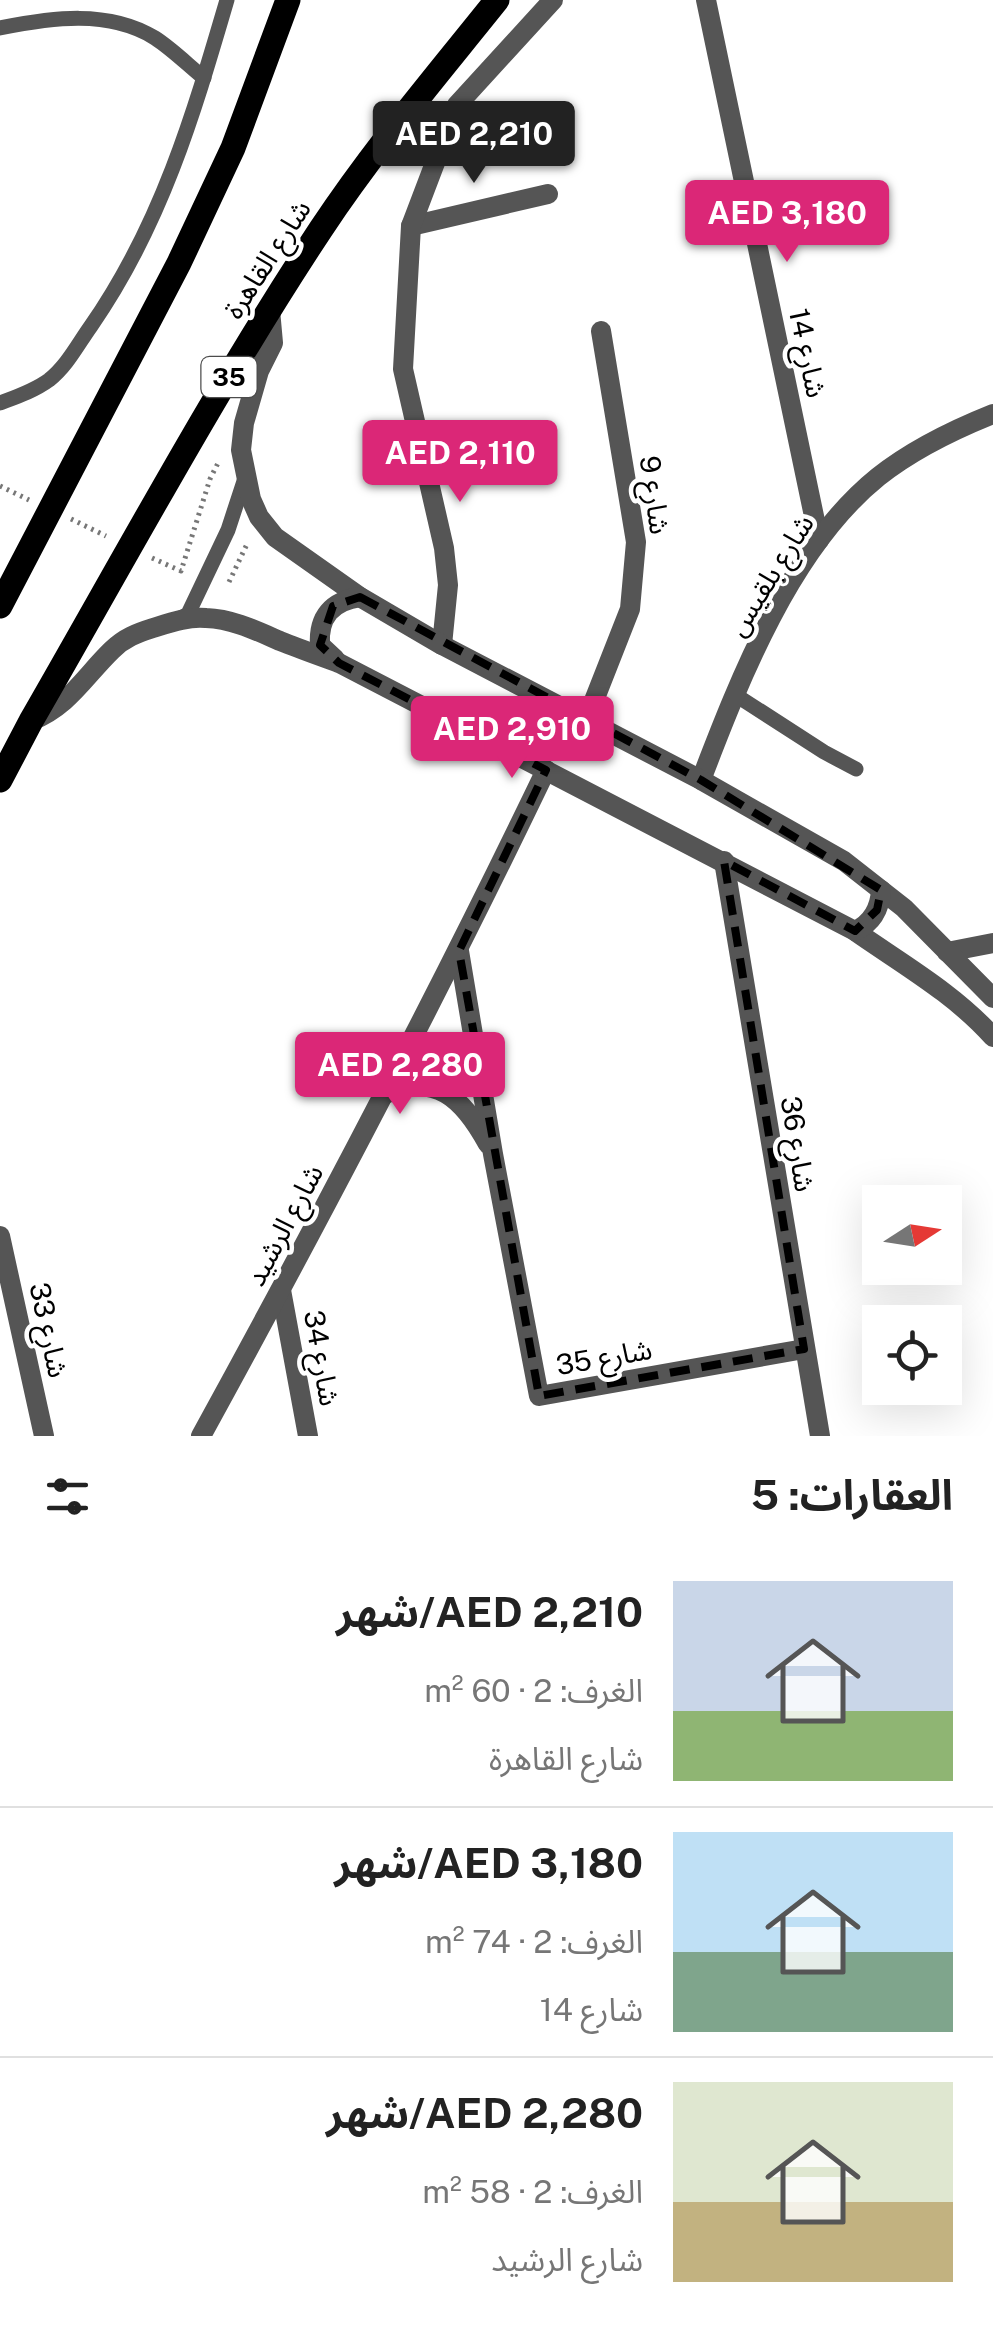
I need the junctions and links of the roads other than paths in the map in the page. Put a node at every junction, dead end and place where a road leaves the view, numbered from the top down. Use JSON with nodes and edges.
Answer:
{"nodes":[{"id":1,"x":226,"y":0,"type":"edge"},
{"id":2,"x":288,"y":0,"type":"edge"},
{"id":3,"x":497,"y":0,"type":"edge"},
{"id":4,"x":553,"y":0,"type":"edge"},
{"id":5,"x":706,"y":0,"type":"edge"},
{"id":6,"x":0,"y":28,"type":"edge"},
{"id":7,"x":204,"y":78,"type":"junction"},
{"id":8,"x":548,"y":194,"type":"dead end"},
{"id":9,"x":412,"y":226,"type":"junction"},
{"id":10,"x":270,"y":310,"type":"junction"},
{"id":11,"x":601,"y":330,"type":"dead end"},
{"id":12,"x":0,"y":403,"type":"edge"},
{"id":13,"x":993,"y":414,"type":"edge"},
{"id":14,"x":246,"y":474,"type":"junction"},
{"id":15,"x":819,"y":540,"type":"junction"},
{"id":16,"x":360,"y":597,"type":"junction"},
{"id":17,"x":0,"y":606,"type":"edge"},
{"id":18,"x":171,"y":622,"type":"junction"},
{"id":19,"x":442,"y":645,"type":"junction"},
{"id":20,"x":339,"y":663,"type":"junction"},
{"id":21,"x":734,"y":694,"type":"junction"},
{"id":22,"x":31,"y":721,"type":"junction"},
{"id":23,"x":586,"y":721,"type":"junction"},
{"id":24,"x":546,"y":770,"type":"junction"},
{"id":25,"x":856,"y":770,"type":"dead end"},
{"id":26,"x":0,"y":780,"type":"edge"},
{"id":27,"x":701,"y":780,"type":"junction"},
{"id":28,"x":724,"y":861,"type":"junction"},
{"id":29,"x":881,"y":890,"type":"junction"},
{"id":30,"x":855,"y":932,"type":"junction"},
{"id":31,"x":993,"y":943,"type":"edge"},
{"id":32,"x":459,"y":952,"type":"junction"},
{"id":33,"x":947,"y":952,"type":"junction"},
{"id":34,"x":993,"y":998,"type":"edge"},
{"id":35,"x":993,"y":1037,"type":"edge"},
{"id":36,"x":383,"y":1095,"type":"junction"},
{"id":37,"x":493,"y":1154,"type":"junction"},
{"id":38,"x":0,"y":1236,"type":"edge"},
{"id":39,"x":281,"y":1290,"type":"junction"},
{"id":40,"x":804,"y":1349,"type":"junction"},
{"id":41,"x":44,"y":1436,"type":"edge"},
{"id":42,"x":201,"y":1436,"type":"edge"},
{"id":43,"x":308,"y":1436,"type":"edge"},
{"id":44,"x":820,"y":1436,"type":"edge"}],
"edges":[{"from":1,"to":7,"type":"lane"},
{"from":2,"to":17,"type":"main road"},
{"from":3,"to":10,"type":"main road","name":"شارع القاهرة","number":"35"},
{"from":4,"to":9,"type":"street"},
{"from":5,"to":15,"type":"street","name":"شارع 14"},
{"from":6,"to":7,"type":"lane"},
{"from":7,"to":12,"type":"lane"},
{"from":8,"to":9,"type":"street"},
{"from":9,"to":19,"type":"street"},
{"from":10,"to":14,"type":"street"},
{"from":10,"to":22,"type":"main road","name":"شارع القاهرة","number":"35"},
{"from":11,"to":23,"type":"street","name":"شارع 9"},
{"from":13,"to":15,"type":"street","name":"شارع بلقيس"},
{"from":14,"to":16,"type":"street"},
{"from":14,"to":18,"type":"lane"},
{"from":15,"to":21,"type":"street","name":"شارع بلقيس"},
{"from":16,"to":19,"type":"street"},
{"from":16,"to":20,"type":"street"},
{"from":18,"to":20,"type":"street"},
{"from":18,"to":22,"type":"street"},
{"from":19,"to":23,"type":"street"},
{"from":20,"to":24,"type":"street"},
{"from":21,"to":25,"type":"lane"},
{"from":21,"to":27,"type":"street","name":"شارع بلقيس"},
{"from":22,"to":26,"type":"main road","name":"شارع القاهرة","number":"35"},
{"from":23,"to":27,"type":"street"},
{"from":24,"to":28,"type":"street"},
{"from":24,"to":32,"type":"street","name":"شارع الرشيد"},
{"from":27,"to":29,"type":"street"},
{"from":28,"to":30,"type":"street"},
{"from":28,"to":40,"type":"street","name":"شارع 36"},
{"from":29,"to":30,"type":"street"},
{"from":29,"to":33,"type":"street"},
{"from":30,"to":35,"type":"street"},
{"from":31,"to":33,"type":"street"},
{"from":32,"to":36,"type":"street","name":"شارع الرشيد"},
{"from":32,"to":37,"type":"street","name":"شارع 35"},
{"from":33,"to":34,"type":"street"},
{"from":36,"to":37,"type":"street","name":"شارع 35"},
{"from":36,"to":39,"type":"street","name":"شارع الرشيد"},
{"from":37,"to":40,"type":"street","name":"شارع 35"},
{"from":38,"to":41,"type":"street","name":"شارع 33"},
{"from":39,"to":42,"type":"street","name":"شارع الرشيد"},
{"from":39,"to":43,"type":"street","name":"شارع 34"},
{"from":40,"to":44,"type":"street","name":"شارع 36"}]}
